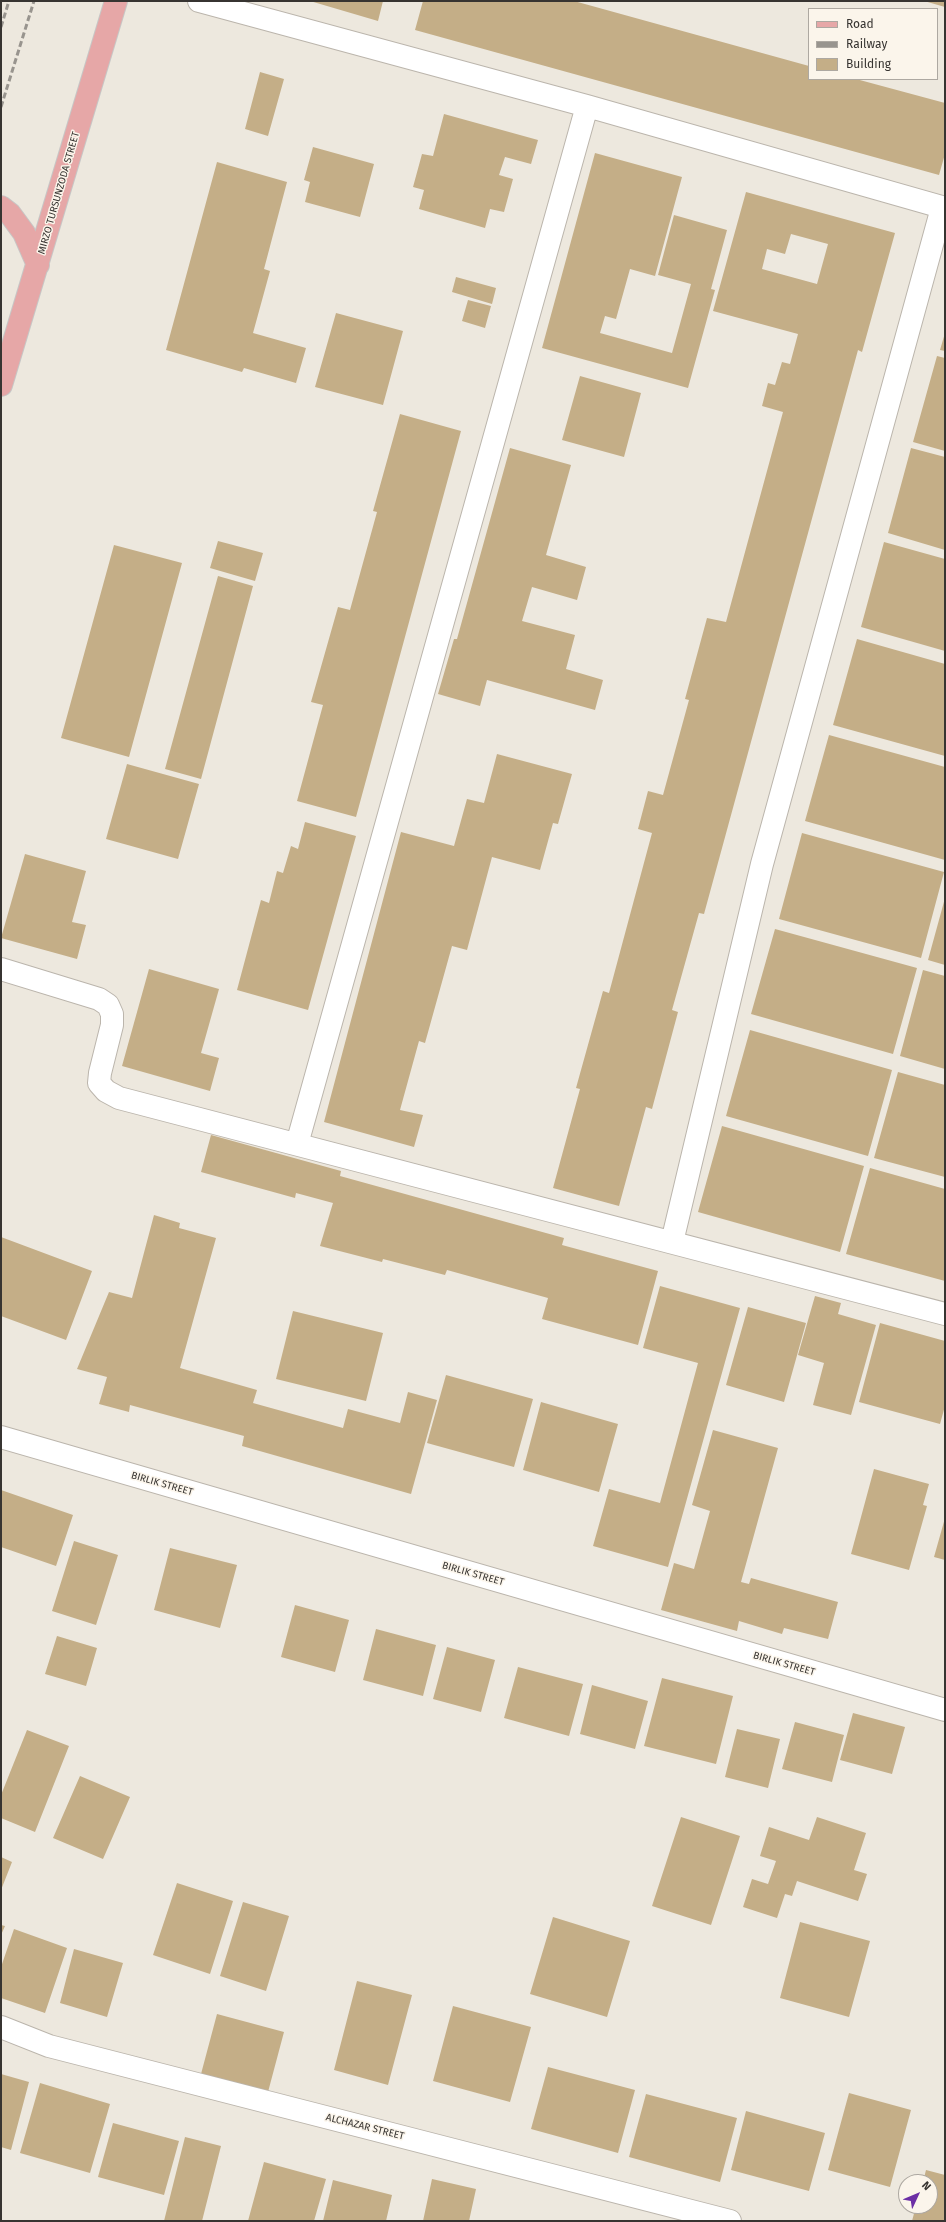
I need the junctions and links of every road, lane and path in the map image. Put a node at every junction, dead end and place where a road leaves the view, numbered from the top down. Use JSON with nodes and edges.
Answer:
{"nodes":[{"id":1,"x":116,"y":1,"type":"edge"},
{"id":2,"x":199,"y":1,"type":"edge"},
{"id":3,"x":587,"y":106,"type":"junction"},
{"id":4,"x":1,"y":208,"type":"edge"},
{"id":5,"x":943,"y":208,"type":"edge"},
{"id":6,"x":38,"y":265,"type":"junction"},
{"id":7,"x":1,"y":385,"type":"edge"},
{"id":8,"x":1,"y":970,"type":"edge"},
{"id":9,"x":297,"y":1144,"type":"junction"},
{"id":10,"x":672,"y":1242,"type":"junction"},
{"id":11,"x":945,"y":1314,"type":"edge"},
{"id":12,"x":1,"y":1437,"type":"edge"},
{"id":13,"x":945,"y":1710,"type":"edge"},
{"id":14,"x":1,"y":2027,"type":"edge"},
{"id":15,"x":730,"y":2221,"type":"edge"}],
"edges":[{"from":1,"to":6,"type":"main road","name":"MIRZO TURSUNZODA STREET"},
{"from":2,"to":3,"type":"street"},
{"from":3,"to":5,"type":"street"},
{"from":3,"to":9,"type":"street"},
{"from":4,"to":6,"type":"main road"},
{"from":5,"to":10,"type":"street"},
{"from":6,"to":7,"type":"main road","name":"MIRZO TURSUNZODA STREET"},
{"from":8,"to":9,"type":"street"},
{"from":9,"to":10,"type":"street"},
{"from":10,"to":11,"type":"street"},
{"from":12,"to":13,"type":"street","name":"BIRLIK STREET"},
{"from":14,"to":15,"type":"street","name":"ALCHAZAR STREET"}]}
